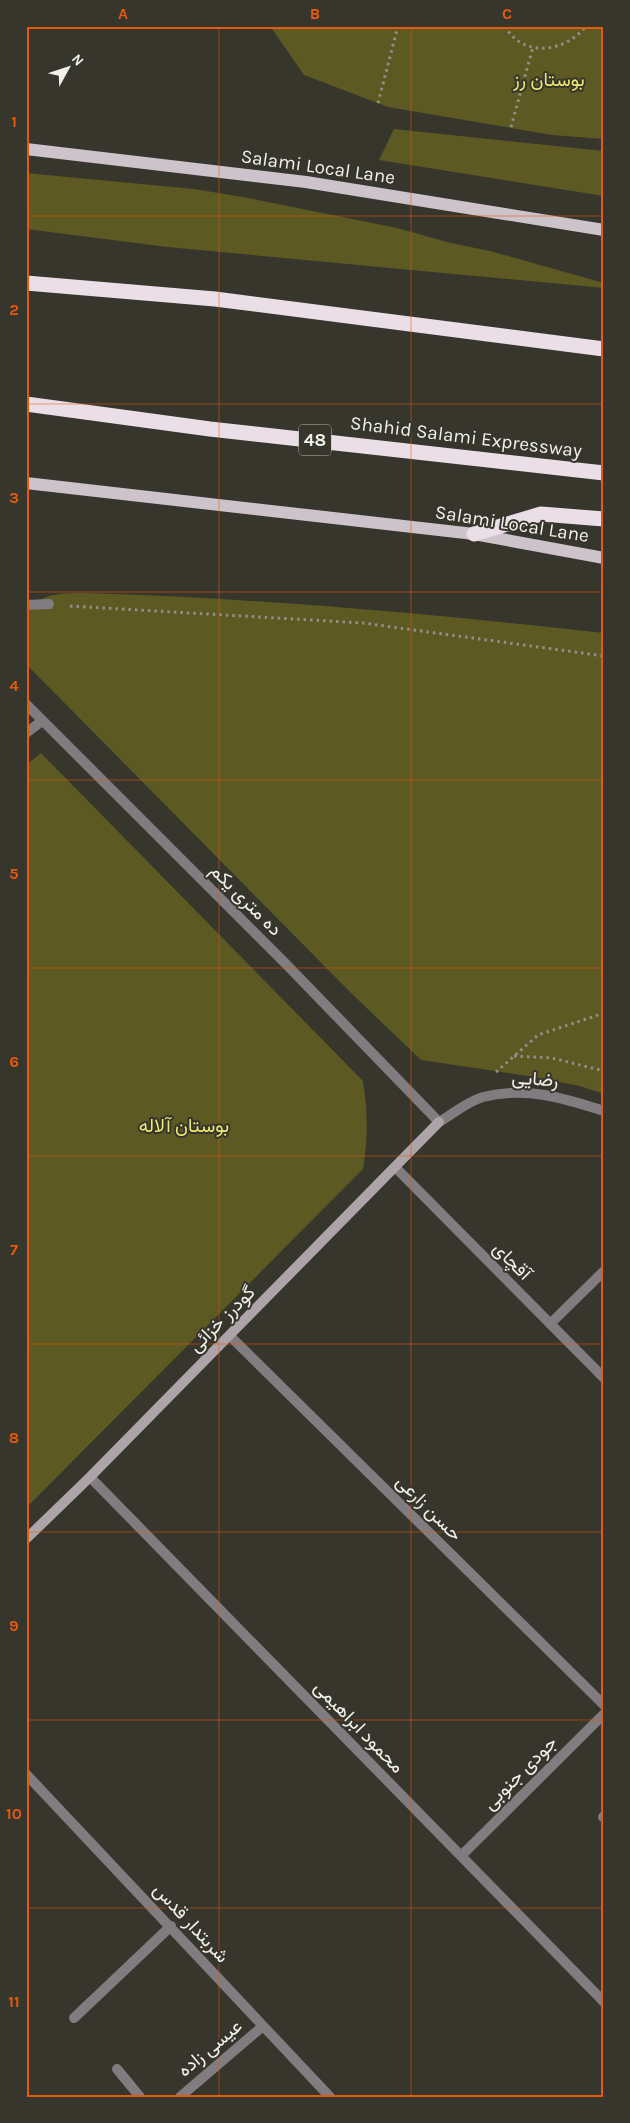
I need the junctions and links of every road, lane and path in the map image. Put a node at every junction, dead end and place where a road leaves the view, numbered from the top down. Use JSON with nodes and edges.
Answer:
{"nodes":[{"id":1,"x":398,"y":26,"type":"edge"},
{"id":2,"x":505,"y":26,"type":"edge"},
{"id":3,"x":586,"y":26,"type":"edge"},
{"id":4,"x":532,"y":47,"type":"junction"},
{"id":5,"x":378,"y":103,"type":"dead end"},
{"id":6,"x":511,"y":127,"type":"dead end"},
{"id":7,"x":26,"y":149,"type":"edge"},
{"id":8,"x":604,"y":230,"type":"edge"},
{"id":9,"x":26,"y":283,"type":"edge"},
{"id":10,"x":604,"y":349,"type":"edge"},
{"id":11,"x":26,"y":404,"type":"edge"},
{"id":12,"x":604,"y":473,"type":"edge"},
{"id":13,"x":26,"y":484,"type":"edge"},
{"id":14,"x":604,"y":519,"type":"edge"},
{"id":15,"x":474,"y":534,"type":"junction"},
{"id":16,"x":604,"y":558,"type":"edge"},
{"id":17,"x":49,"y":604,"type":"joint"},
{"id":18,"x":26,"y":605,"type":"edge"},
{"id":19,"x":604,"y":656,"type":"edge"},
{"id":20,"x":26,"y":704,"type":"edge"},
{"id":21,"x":42,"y":721,"type":"junction"},
{"id":22,"x":26,"y":733,"type":"edge"},
{"id":23,"x":604,"y":1013,"type":"edge"},
{"id":24,"x":514,"y":1056,"type":"junction"},
{"id":25,"x":604,"y":1071,"type":"edge"},
{"id":26,"x":494,"y":1074,"type":"dead end"},
{"id":27,"x":604,"y":1112,"type":"edge"},
{"id":28,"x":440,"y":1122,"type":"junction"},
{"id":29,"x":396,"y":1168,"type":"junction"},
{"id":30,"x":604,"y":1271,"type":"edge"},
{"id":31,"x":550,"y":1324,"type":"junction"},
{"id":32,"x":230,"y":1336,"type":"junction"},
{"id":33,"x":604,"y":1378,"type":"edge"},
{"id":34,"x":90,"y":1477,"type":"junction"},
{"id":35,"x":26,"y":1539,"type":"edge"},
{"id":36,"x":604,"y":1705,"type":"edge"},
{"id":37,"x":604,"y":1714,"type":"edge"},
{"id":38,"x":26,"y":1774,"type":"edge"},
{"id":39,"x":461,"y":1856,"type":"junction"},
{"id":40,"x":171,"y":1926,"type":"junction"},
{"id":41,"x":604,"y":2002,"type":"edge"},
{"id":42,"x":74,"y":2018,"type":"dead end"},
{"id":43,"x":263,"y":2026,"type":"junction"},
{"id":44,"x":117,"y":2069,"type":"dead end"},
{"id":45,"x":140,"y":2097,"type":"edge"},
{"id":46,"x":180,"y":2097,"type":"edge"},
{"id":47,"x":330,"y":2097,"type":"edge"}],
"edges":[{"from":1,"to":5,"type":"path"},
{"from":2,"to":4,"type":"path"},
{"from":3,"to":4,"type":"path"},
{"from":4,"to":6,"type":"path"},
{"from":7,"to":8,"type":"main road","name":"Salami Local Lane"},
{"from":9,"to":10,"type":"highway"},
{"from":11,"to":12,"type":"highway","name":"Shahid Salami Expressway","number":"48"},
{"from":13,"to":15,"type":"main road","name":"Salami Local Lane"},
{"from":14,"to":15,"type":"highway"},
{"from":15,"to":16,"type":"main road","name":"Salami Local Lane"},
{"from":17,"to":18,"type":"street"},
{"from":17,"to":19,"type":"path"},
{"from":20,"to":21,"type":"street","name":"ده متری یکم"},
{"from":21,"to":22,"type":"street"},
{"from":21,"to":28,"type":"street","name":"ده متری یکم"},
{"from":23,"to":24,"type":"path"},
{"from":24,"to":25,"type":"path"},
{"from":24,"to":26,"type":"path"},
{"from":27,"to":28,"type":"street","name":"رضایی"},
{"from":28,"to":29,"type":"street","name":"گودرز خزائی"},
{"from":29,"to":31,"type":"street","name":"آقچای"},
{"from":29,"to":32,"type":"street","name":"گودرز خزائی"},
{"from":30,"to":31,"type":"street"},
{"from":31,"to":33,"type":"street","name":"آقچای"},
{"from":32,"to":34,"type":"street","name":"گودرز خزائی"},
{"from":32,"to":36,"type":"street","name":"حسن زارعی"},
{"from":34,"to":35,"type":"street","name":"گودرز خزائی"},
{"from":34,"to":39,"type":"street","name":"محمود ابراهیمی"},
{"from":37,"to":39,"type":"street","name":"جودی جنوبی"},
{"from":38,"to":40,"type":"street","name":"شربتدار قدس"},
{"from":39,"to":41,"type":"street","name":"محمود ابراهیمی"},
{"from":40,"to":42,"type":"street"},
{"from":40,"to":43,"type":"street","name":"شربتدار قدس"},
{"from":43,"to":46,"type":"street","name":"عيسی زاده"},
{"from":43,"to":47,"type":"street","name":"شربتدار قدس"},
{"from":44,"to":45,"type":"street"}]}
